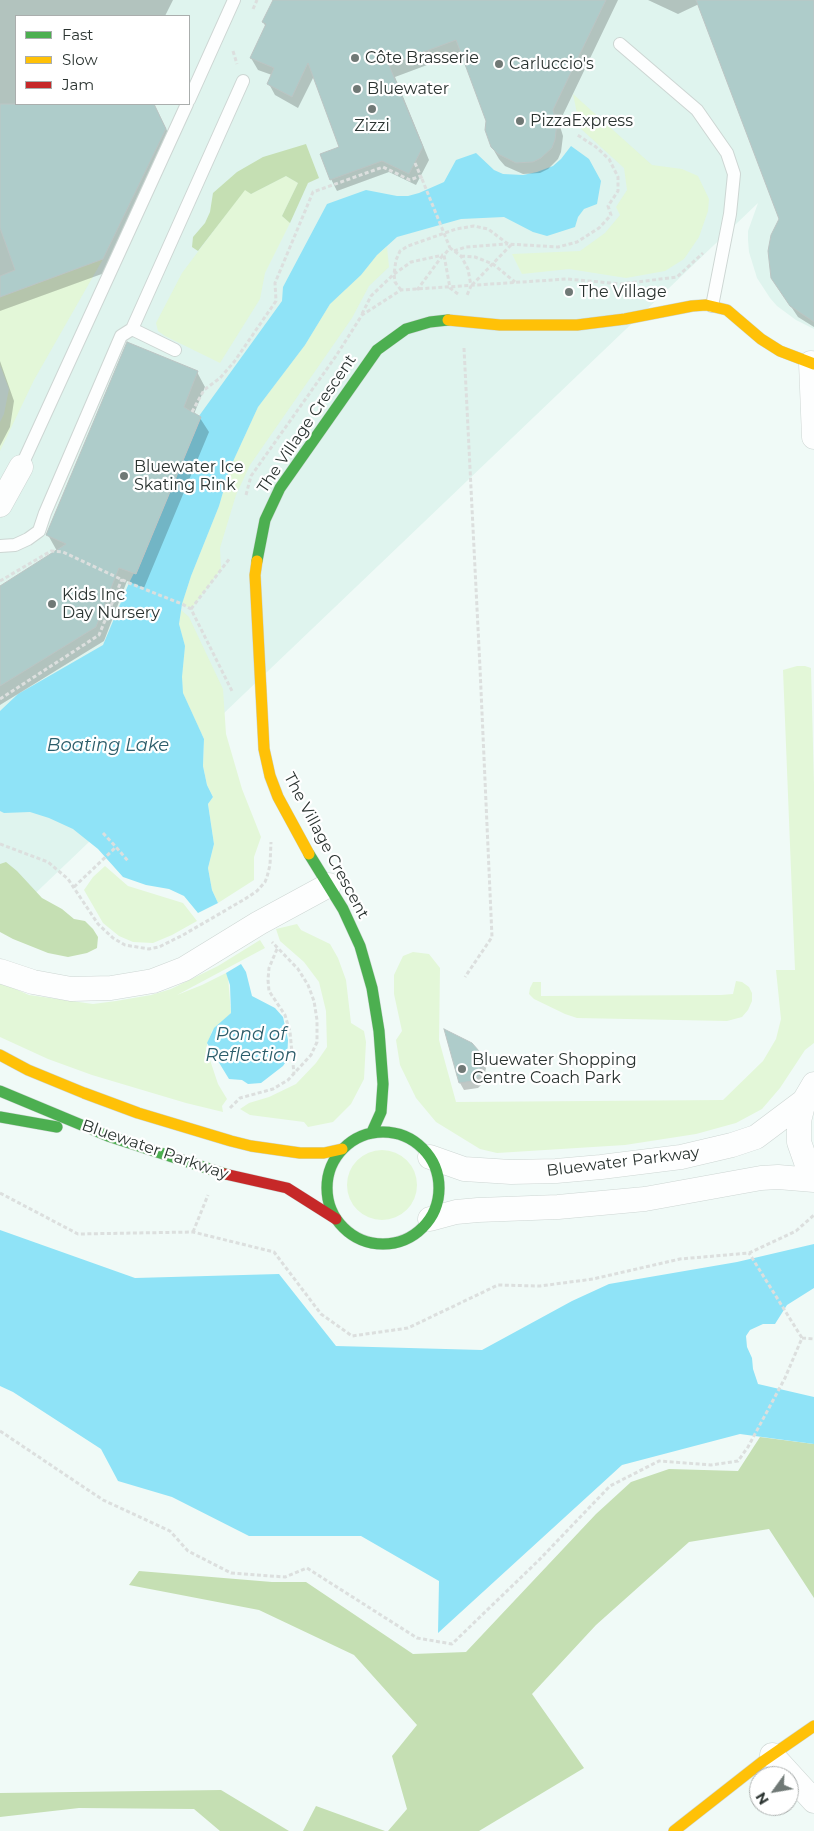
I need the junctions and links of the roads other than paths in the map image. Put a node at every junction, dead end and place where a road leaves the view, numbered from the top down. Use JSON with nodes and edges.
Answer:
{"nodes":[{"id":1,"x":234,"y":0,"type":"edge"},
{"id":2,"x":620,"y":44,"type":"dead end"},
{"id":3,"x":243,"y":81,"type":"road end"},
{"id":4,"x":190,"y":98,"type":"edge"},
{"id":5,"x":187,"y":105,"type":"edge"},
{"id":6,"x":712,"y":306,"type":"junction"},
{"id":7,"x":132,"y":330,"type":"junction"},
{"id":8,"x":175,"y":350,"type":"dead end"},
{"id":9,"x":812,"y":364,"type":"edge"},
{"id":10,"x":814,"y":437,"type":"edge"},
{"id":11,"x":21,"y":467,"type":"joint"},
{"id":12,"x":0,"y":506,"type":"edge"},
{"id":13,"x":0,"y":546,"type":"edge"},
{"id":14,"x":329,"y":885,"type":"junction"},
{"id":15,"x":0,"y":971,"type":"edge"},
{"id":16,"x":0,"y":1055,"type":"edge"},
{"id":17,"x":0,"y":1091,"type":"edge"},
{"id":18,"x":809,"y":1093,"type":"edge"},
{"id":19,"x":0,"y":1117,"type":"edge"},
{"id":20,"x":372,"y":1132,"type":"junction"},
{"id":21,"x":108,"y":1136,"type":"junction"},
{"id":22,"x":342,"y":1149,"type":"junction"},
{"id":23,"x":430,"y":1156,"type":"junction"},
{"id":24,"x":814,"y":1176,"type":"edge"},
{"id":25,"x":814,"y":1180,"type":"edge"},
{"id":26,"x":336,"y":1219,"type":"junction"},
{"id":27,"x":430,"y":1219,"type":"junction"},
{"id":28,"x":814,"y":1726,"type":"edge"},
{"id":29,"x":772,"y":1755,"type":"junction"},
{"id":30,"x":814,"y":1801,"type":"edge"},
{"id":31,"x":674,"y":1831,"type":"edge"}],
"edges":[{"from":1,"to":4,"type":"lane"},
{"from":2,"to":6,"type":"lane"},
{"from":3,"to":7,"type":"lane"},
{"from":5,"to":11,"type":"lane"},
{"from":6,"to":9,"type":"street","name":"The Village Crescent"},
{"from":6,"to":14,"type":"street","name":"The Village Crescent"},
{"from":7,"to":8,"type":"lane"},
{"from":7,"to":13,"type":"lane"},
{"from":9,"to":10,"type":"street"},
{"from":11,"to":12,"type":"street"},
{"from":14,"to":15,"type":"street"},
{"from":14,"to":20,"type":"street","name":"The Village Crescent"},
{"from":16,"to":22,"type":"street","name":"Bluewater Parkway"},
{"from":17,"to":21,"type":"street","name":"Bluewater Parkway"},
{"from":18,"to":23,"type":"street","name":"Bluewater Parkway"},
{"from":18,"to":24,"type":"street"},
{"from":19,"to":21,"type":"street"},
{"from":20,"to":22,"type":"street"},
{"from":20,"to":23,"type":"street"},
{"from":21,"to":26,"type":"street","name":"Bluewater Parkway"},
{"from":22,"to":26,"type":"street"},
{"from":23,"to":27,"type":"street"},
{"from":25,"to":27,"type":"street"},
{"from":26,"to":27,"type":"street"},
{"from":28,"to":29,"type":"street"},
{"from":29,"to":30,"type":"street"},
{"from":29,"to":31,"type":"street"}]}
